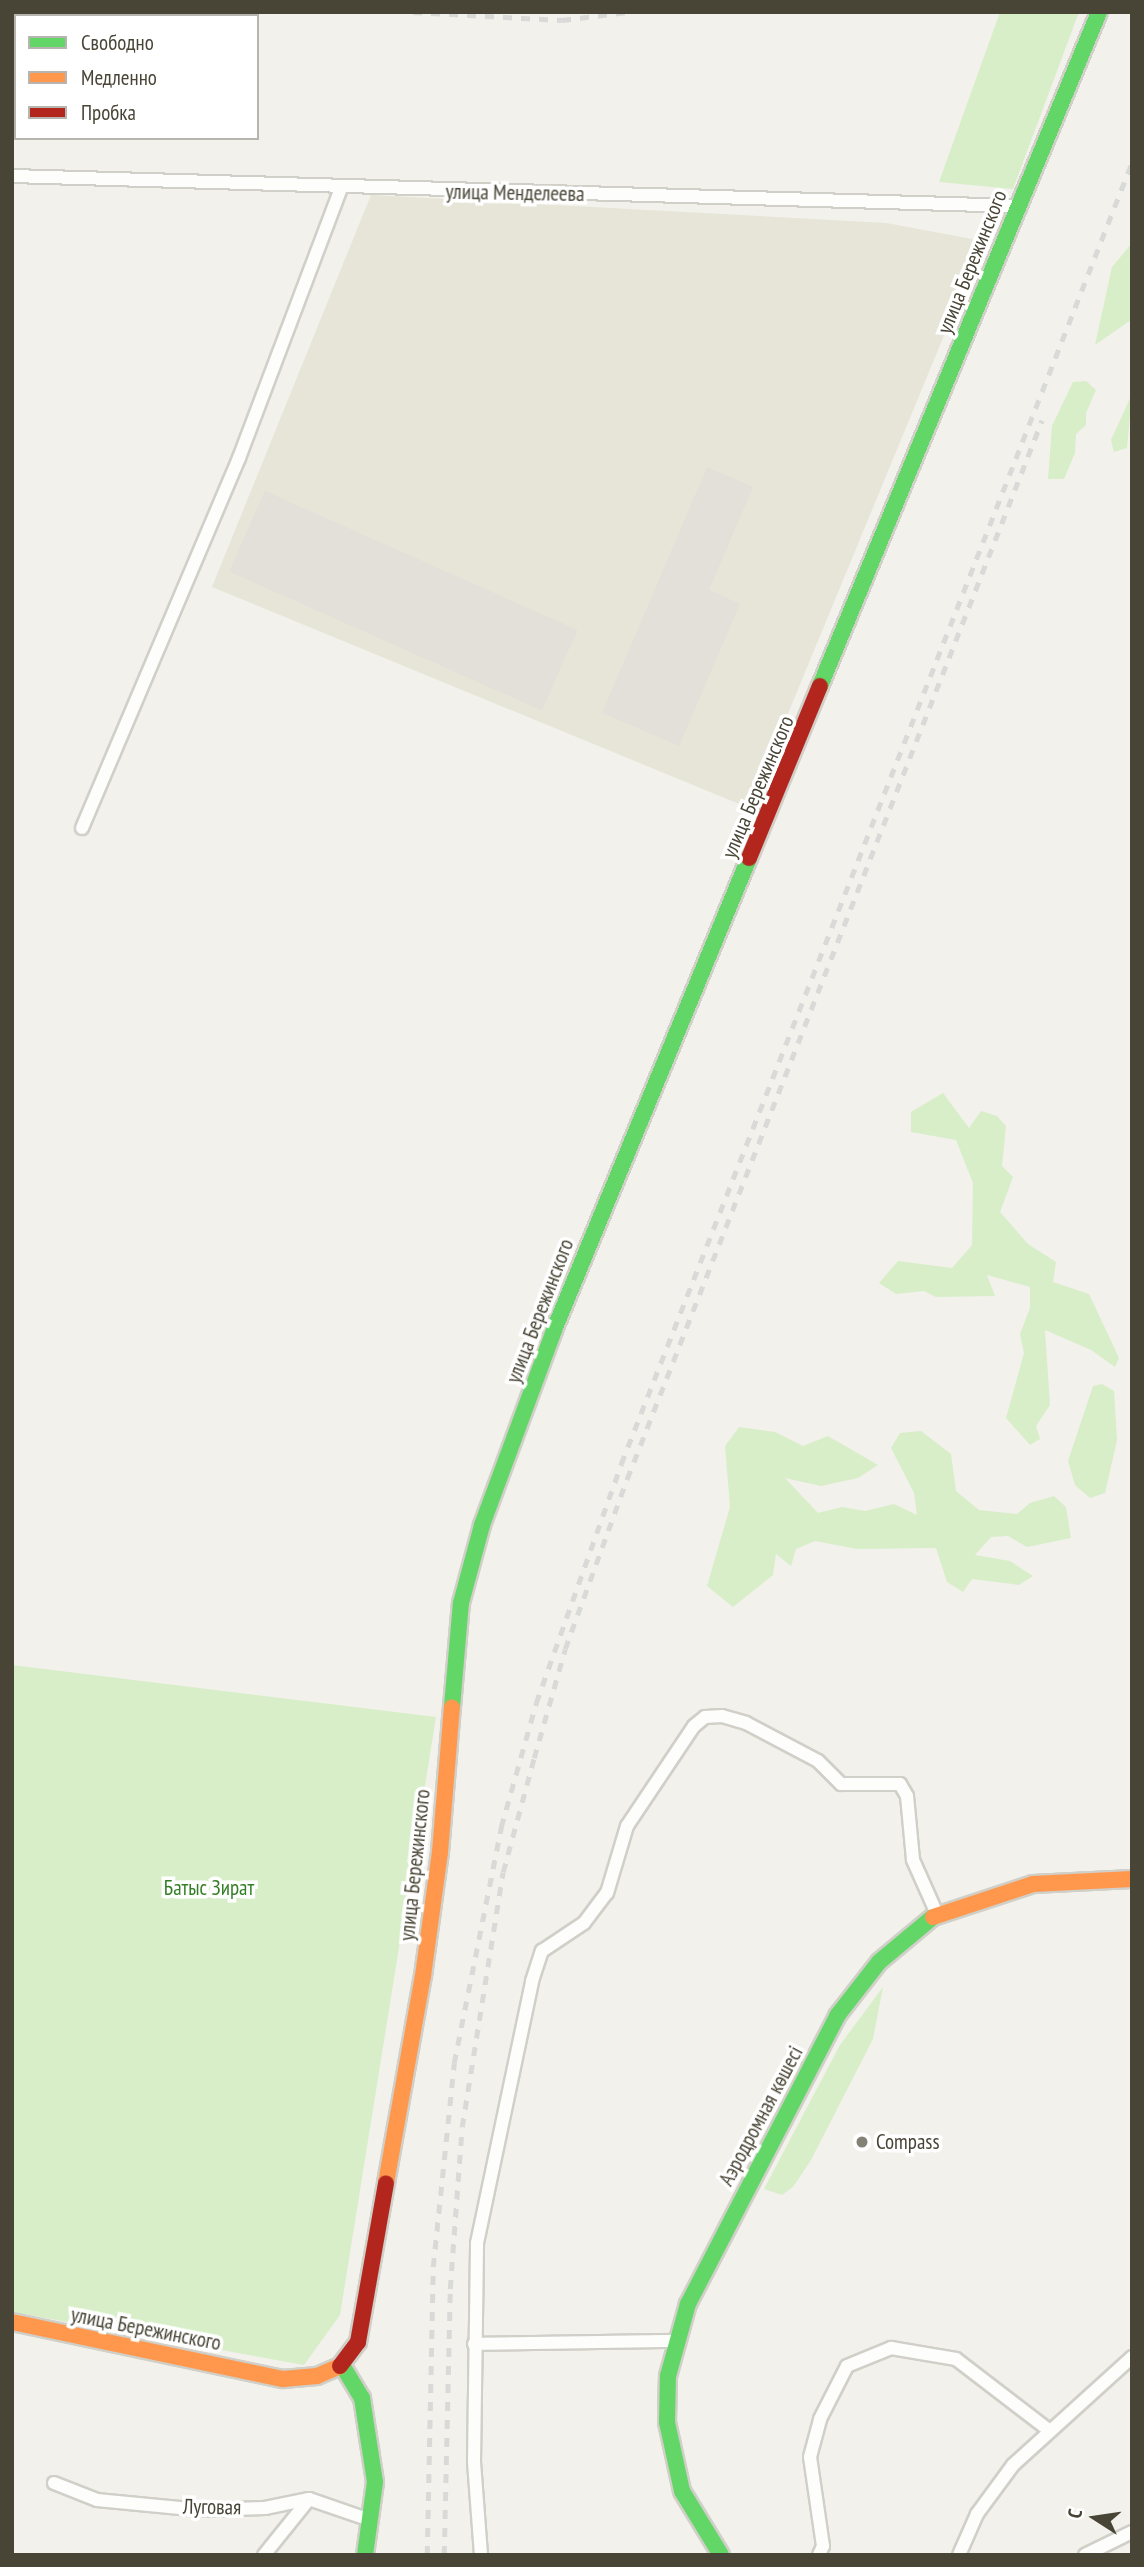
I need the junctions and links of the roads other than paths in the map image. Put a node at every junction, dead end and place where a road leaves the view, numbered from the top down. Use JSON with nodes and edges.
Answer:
{"nodes":[{"id":1,"x":1099,"y":12,"type":"edge"},
{"id":2,"x":12,"y":176,"type":"edge"},
{"id":3,"x":341,"y":188,"type":"junction"},
{"id":4,"x":1017,"y":206,"type":"junction"},
{"id":5,"x":82,"y":828,"type":"dead end"},
{"id":6,"x":1132,"y":1879,"type":"edge"},
{"id":7,"x":937,"y":1914,"type":"junction"},
{"id":8,"x":12,"y":2322,"type":"edge"},
{"id":9,"x":675,"y":2341,"type":"junction"},
{"id":10,"x":474,"y":2344,"type":"junction"},
{"id":11,"x":1132,"y":2357,"type":"edge"},
{"id":12,"x":342,"y":2365,"type":"junction"},
{"id":13,"x":1050,"y":2431,"type":"junction"},
{"id":14,"x":54,"y":2483,"type":"dead end"},
{"id":15,"x":309,"y":2499,"type":"junction"},
{"id":16,"x":370,"y":2520,"type":"junction"},
{"id":17,"x":1132,"y":2532,"type":"edge"},
{"id":18,"x":264,"y":2555,"type":"edge"},
{"id":19,"x":365,"y":2555,"type":"edge"},
{"id":20,"x":481,"y":2555,"type":"edge"},
{"id":21,"x":721,"y":2555,"type":"edge"},
{"id":22,"x":819,"y":2555,"type":"edge"},
{"id":23,"x":959,"y":2555,"type":"edge"},
{"id":24,"x":1085,"y":2555,"type":"edge"}],
"edges":[{"from":1,"to":4,"type":"main road","name":"улица Бережинского"},
{"from":2,"to":3,"type":"street","name":"улица Менделеева"},
{"from":3,"to":4,"type":"street","name":"улица Менделеева"},
{"from":3,"to":5,"type":"street"},
{"from":4,"to":12,"type":"main road","name":"улица Бережинского"},
{"from":6,"to":7,"type":"main road","name":"Аэродромная көшесі"},
{"from":7,"to":9,"type":"main road","name":"Аэродромная көшесі"},
{"from":7,"to":10,"type":"street"},
{"from":8,"to":12,"type":"main road","name":"улица Бережинского"},
{"from":9,"to":10,"type":"street"},
{"from":9,"to":21,"type":"main road","name":"Аэродромная көшесі"},
{"from":10,"to":20,"type":"street"},
{"from":11,"to":13,"type":"street"},
{"from":12,"to":16,"type":"main road"},
{"from":13,"to":22,"type":"street"},
{"from":13,"to":23,"type":"street"},
{"from":14,"to":15,"type":"street","name":"Луговая"},
{"from":15,"to":16,"type":"street"},
{"from":15,"to":18,"type":"street"},
{"from":16,"to":19,"type":"main road"},
{"from":17,"to":24,"type":"street"}]}
